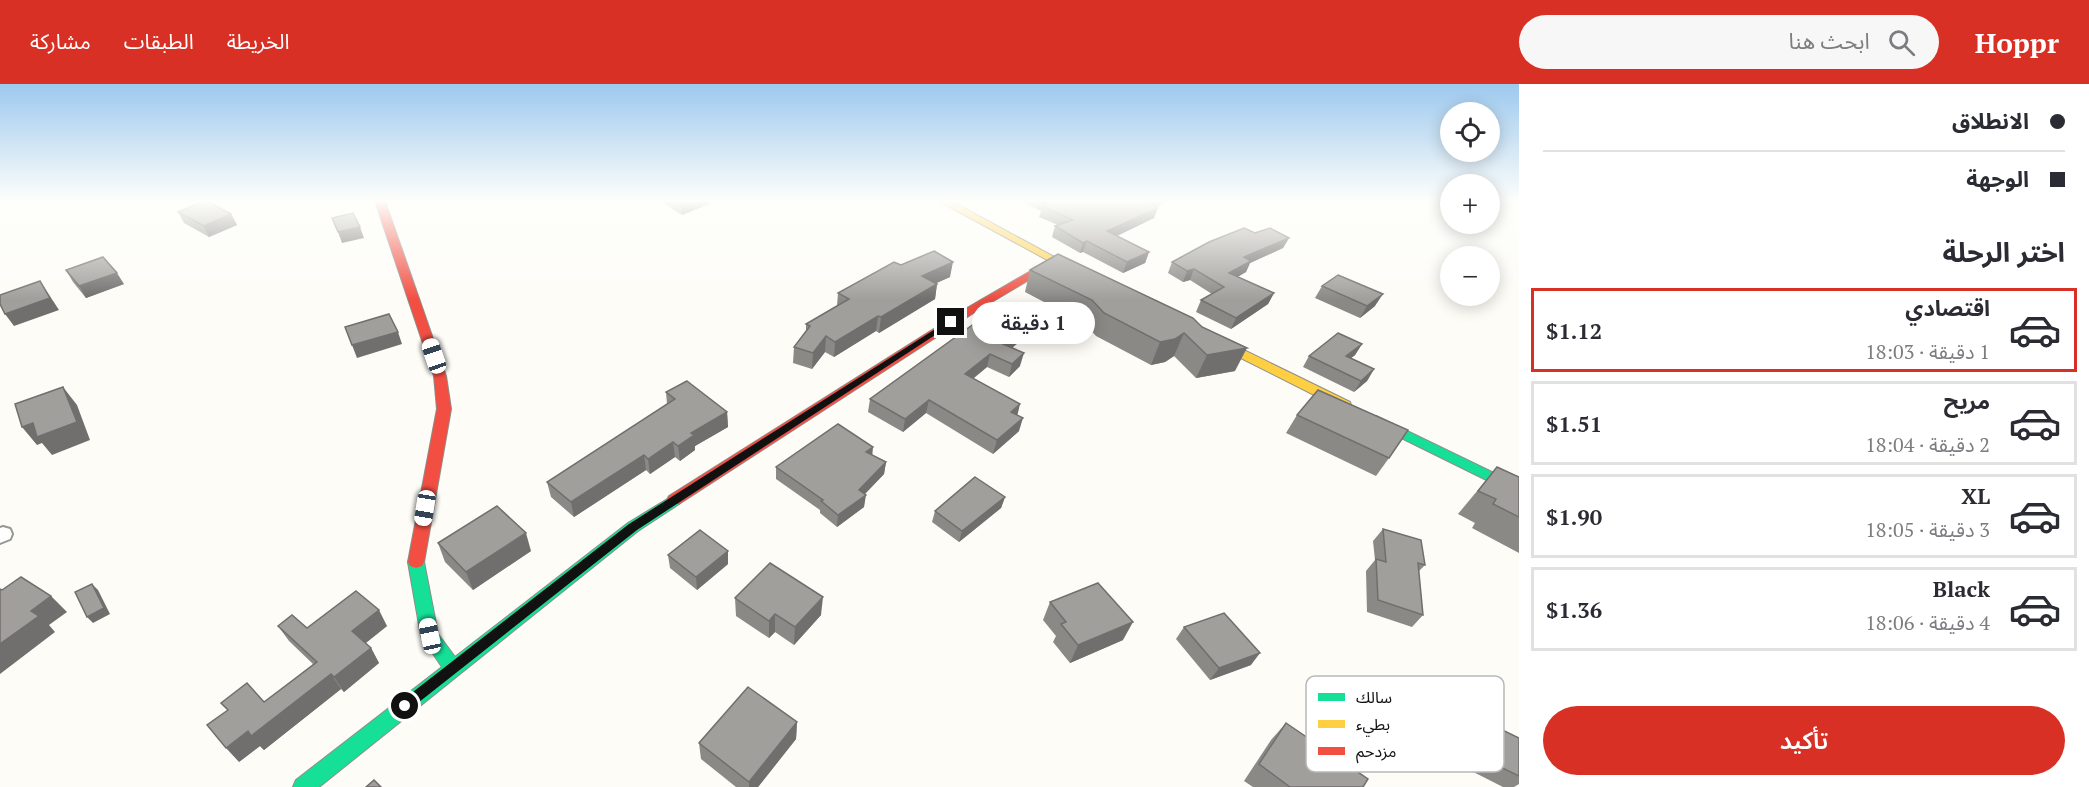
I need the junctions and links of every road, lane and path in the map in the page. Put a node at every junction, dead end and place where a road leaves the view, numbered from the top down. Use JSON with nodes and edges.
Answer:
{"nodes":[{"id":1,"x":391,"y":234,"type":"edge"},
{"id":2,"x":1005,"y":234,"type":"edge"},
{"id":3,"x":1055,"y":260,"type":"junction"},
{"id":4,"x":1076,"y":271,"type":"edge"},
{"id":5,"x":1203,"y":334,"type":"edge"},
{"id":6,"x":1519,"y":491,"type":"edge"},
{"id":7,"x":453,"y":668,"type":"junction"},
{"id":8,"x":303,"y":787,"type":"edge"}],
"edges":[{"from":1,"to":7,"type":"street"},
{"from":2,"to":3,"type":"street"},
{"from":3,"to":4,"type":"street"},
{"from":3,"to":7,"type":"street"},
{"from":5,"to":6,"type":"street"},
{"from":7,"to":8,"type":"street"}]}
